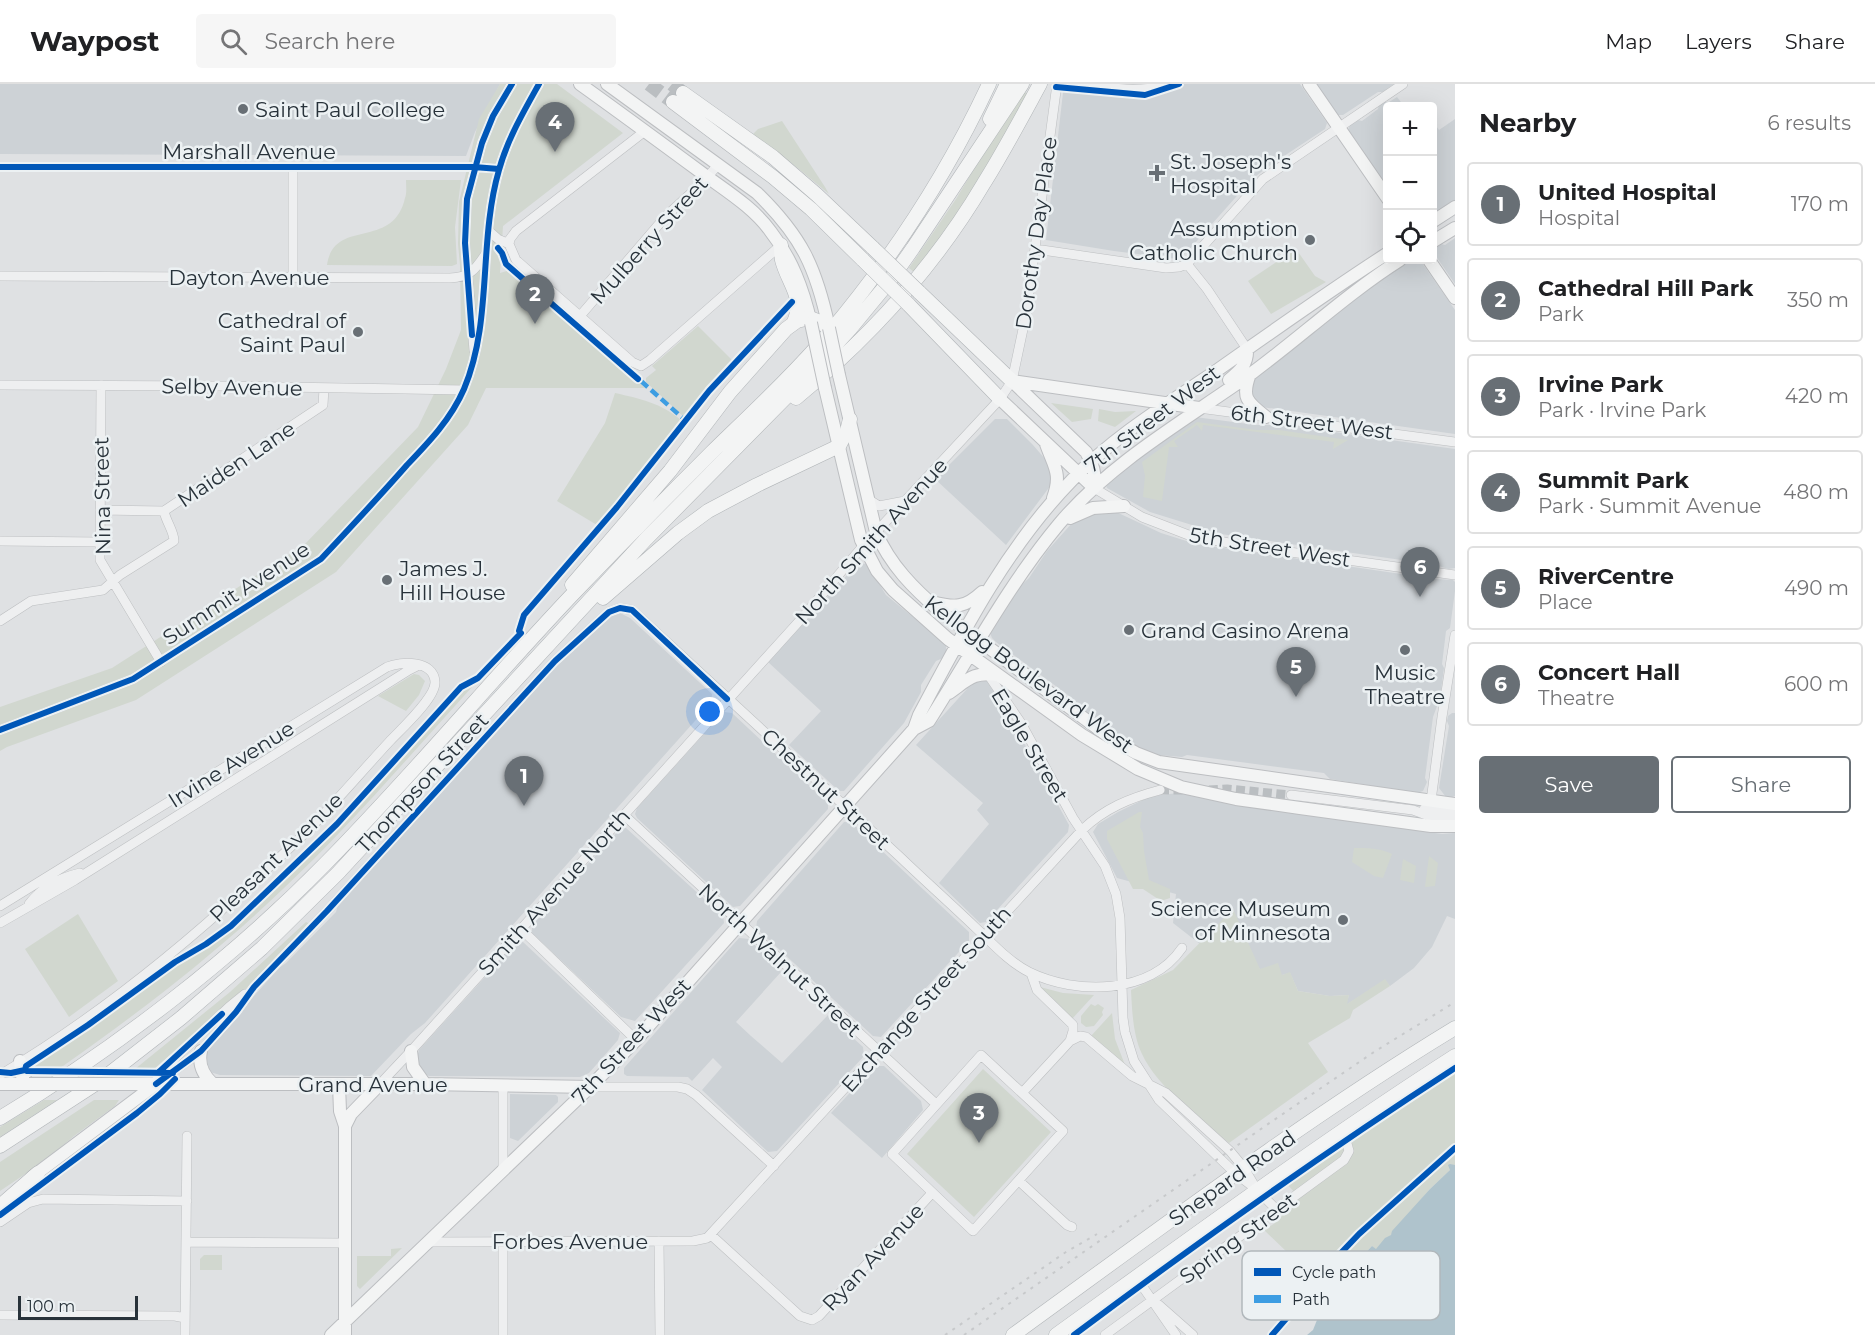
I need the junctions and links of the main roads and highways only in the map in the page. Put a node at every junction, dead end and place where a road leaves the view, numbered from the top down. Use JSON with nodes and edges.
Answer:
{"nodes":[{"id":1,"x":580,"y":84,"type":"edge"},
{"id":2,"x":607,"y":84,"type":"edge"},
{"id":3,"x":981,"y":84,"type":"edge"},
{"id":4,"x":989,"y":84,"type":"edge"},
{"id":5,"x":1007,"y":84,"type":"edge"},
{"id":6,"x":1022,"y":84,"type":"edge"},
{"id":7,"x":1040,"y":84,"type":"edge"},
{"id":8,"x":1309,"y":84,"type":"edge"},
{"id":9,"x":955,"y":153,"type":"junction"},
{"id":10,"x":952,"y":189,"type":"junction"},
{"id":11,"x":1383,"y":192,"type":"edge"},
{"id":12,"x":1455,"y":207,"type":"edge"},
{"id":13,"x":1437,"y":219,"type":"edge"},
{"id":14,"x":1455,"y":228,"type":"edge"},
{"id":15,"x":1437,"y":239,"type":"edge"},
{"id":16,"x":781,"y":245,"type":"junction"},
{"id":17,"x":1383,"y":256,"type":"edge"},
{"id":18,"x":1394,"y":264,"type":"edge"},
{"id":19,"x":1432,"y":264,"type":"edge"},
{"id":20,"x":1455,"y":297,"type":"edge"},
{"id":21,"x":812,"y":320,"type":"junction"},
{"id":22,"x":793,"y":324,"type":"junction"},
{"id":23,"x":829,"y":328,"type":"junction"},
{"id":24,"x":1247,"y":349,"type":"junction"},
{"id":25,"x":1250,"y":374,"type":"junction"},
{"id":26,"x":1012,"y":381,"type":"junction"},
{"id":27,"x":1000,"y":399,"type":"joint"},
{"id":28,"x":1213,"y":399,"type":"junction"},
{"id":29,"x":1168,"y":403,"type":"junction"},
{"id":30,"x":1199,"y":408,"type":"junction"},
{"id":31,"x":1266,"y":417,"type":"road end"},
{"id":32,"x":850,"y":419,"type":"junction"},
{"id":33,"x":744,"y":441,"type":"junction"},
{"id":34,"x":1046,"y":442,"type":"junction"},
{"id":35,"x":838,"y":446,"type":"junction"},
{"id":36,"x":1092,"y":462,"type":"junction"},
{"id":37,"x":1079,"y":473,"type":"junction"},
{"id":38,"x":1094,"y":488,"type":"junction"},
{"id":39,"x":1051,"y":505,"type":"junction"},
{"id":40,"x":1124,"y":506,"type":"road end"},
{"id":41,"x":1061,"y":522,"type":"junction"},
{"id":42,"x":991,"y":584,"type":"junction"},
{"id":43,"x":928,"y":601,"type":"junction"},
{"id":44,"x":579,"y":613,"type":"junction"},
{"id":45,"x":966,"y":629,"type":"junction"},
{"id":46,"x":535,"y":634,"type":"junction"},
{"id":47,"x":979,"y":639,"type":"junction"},
{"id":48,"x":956,"y":645,"type":"junction"},
{"id":49,"x":974,"y":658,"type":"junction"},
{"id":50,"x":993,"y":675,"type":"junction"},
{"id":51,"x":944,"y":698,"type":"junction"},
{"id":52,"x":914,"y":729,"type":"junction"},
{"id":53,"x":1455,"y":804,"type":"edge"},
{"id":54,"x":1455,"y":826,"type":"edge"},
{"id":55,"x":1455,"y":1028,"type":"edge"},
{"id":56,"x":201,"y":1052,"type":"road end"},
{"id":57,"x":411,"y":1052,"type":"road end"},
{"id":58,"x":1455,"y":1056,"type":"edge"},
{"id":59,"x":20,"y":1062,"type":"road end"},
{"id":60,"x":0,"y":1084,"type":"edge"},
{"id":61,"x":29,"y":1084,"type":"junction"},
{"id":62,"x":118,"y":1084,"type":"junction"},
{"id":63,"x":156,"y":1084,"type":"junction"},
{"id":64,"x":213,"y":1084,"type":"junction"},
{"id":65,"x":339,"y":1084,"type":"junction"},
{"id":66,"x":380,"y":1084,"type":"junction"},
{"id":67,"x":425,"y":1084,"type":"junction"},
{"id":68,"x":590,"y":1087,"type":"junction"},
{"id":69,"x":0,"y":1118,"type":"edge"},
{"id":70,"x":345,"y":1126,"type":"junction"},
{"id":71,"x":93,"y":1130,"type":"junction"},
{"id":72,"x":0,"y":1146,"type":"edge"},
{"id":73,"x":38,"y":1173,"type":"junction"},
{"id":74,"x":0,"y":1196,"type":"edge"},
{"id":75,"x":0,"y":1206,"type":"edge"},
{"id":76,"x":345,"y":1321,"type":"junction"},
{"id":77,"x":331,"y":1335,"type":"edge"},
{"id":78,"x":345,"y":1335,"type":"edge"},
{"id":79,"x":1013,"y":1335,"type":"edge"},
{"id":80,"x":1056,"y":1335,"type":"edge"}],
"edges":[{"from":1,"to":16,"type":"main road","name":"Kellogg Boulevard West"},
{"from":2,"to":23,"type":"main road","name":"Kellogg Boulevard West"},
{"from":3,"to":9,"type":"highway"},
{"from":4,"to":9,"type":"highway"},
{"from":5,"to":10,"type":"highway"},
{"from":6,"to":10,"type":"highway"},
{"from":7,"to":33,"type":"highway"},
{"from":8,"to":11,"type":"main road"},
{"from":9,"to":46,"type":"highway"},
{"from":10,"to":33,"type":"highway"},
{"from":12,"to":13,"type":"main road"},
{"from":14,"to":15,"type":"main road"},
{"from":16,"to":21,"type":"main road","name":"Kellogg Boulevard West"},
{"from":16,"to":22,"type":"highway"},
{"from":17,"to":24,"type":"main road","name":"7th Street West"},
{"from":18,"to":25,"type":"main road","name":"7th Street West"},
{"from":19,"to":20,"type":"main road"},
{"from":21,"to":22,"type":"highway"},
{"from":21,"to":23,"type":"highway"},
{"from":21,"to":35,"type":"main road","name":"Kellogg Boulevard West","bridge":true},
{"from":22,"to":46,"type":"highway"},
{"from":23,"to":32,"type":"main road","name":"Kellogg Boulevard West","bridge":true},
{"from":24,"to":28,"type":"main road"},
{"from":24,"to":29,"type":"main road","name":"7th Street West"},
{"from":25,"to":28,"type":"main road","name":"7th Street West"},
{"from":25,"to":31,"type":"main road"},
{"from":26,"to":27,"type":"highway","bridge":true},
{"from":26,"to":29,"type":"main road","name":"6th Street West"},
{"from":26,"to":36,"type":"main road"},
{"from":27,"to":34,"type":"main road"},
{"from":28,"to":30,"type":"main road","name":"7th Street West"},
{"from":29,"to":30,"type":"main road","name":"6th Street West"},
{"from":29,"to":36,"type":"main road","name":"7th Street West"},
{"from":30,"to":38,"type":"main road","name":"7th Street West"},
{"from":32,"to":35,"type":"highway"},
{"from":32,"to":43,"type":"main road","name":"Kellogg Boulevard West"},
{"from":33,"to":44,"type":"highway"},
{"from":34,"to":37,"type":"main road"},
{"from":34,"to":39,"type":"main road"},
{"from":35,"to":44,"type":"highway"},
{"from":35,"to":48,"type":"main road","name":"Kellogg Boulevard West"},
{"from":36,"to":37,"type":"main road","name":"7th Street West"},
{"from":36,"to":38,"type":"main road"},
{"from":37,"to":38,"type":"main road"},
{"from":37,"to":39,"type":"main road","name":"7th Street West"},
{"from":38,"to":41,"type":"main road","name":"7th Street West"},
{"from":39,"to":42,"type":"main road","name":"7th Street West"},
{"from":40,"to":41,"type":"main road"},
{"from":41,"to":47,"type":"main road","name":"7th Street West"},
{"from":42,"to":43,"type":"main road"},
{"from":42,"to":45,"type":"main road","name":"7th Street West"},
{"from":43,"to":45,"type":"main road","name":"Kellogg Boulevard West"},
{"from":44,"to":72,"type":"highway"},
{"from":45,"to":47,"type":"main road","name":"Kellogg Boulevard West"},
{"from":45,"to":48,"type":"main road","name":"7th Street West"},
{"from":46,"to":69,"type":"highway"},
{"from":47,"to":49,"type":"main road","name":"7th Street West"},
{"from":47,"to":53,"type":"main road","name":"Kellogg Boulevard West"},
{"from":48,"to":49,"type":"main road","name":"Kellogg Boulevard West"},
{"from":48,"to":52,"type":"main road","name":"7th Street West"},
{"from":49,"to":50,"type":"main road","name":"Kellogg Boulevard West"},
{"from":49,"to":51,"type":"main road","name":"7th Street West"},
{"from":50,"to":51,"type":"main road"},
{"from":50,"to":54,"type":"main road","name":"Kellogg Boulevard West"},
{"from":51,"to":52,"type":"main road","name":"7th Street West"},
{"from":52,"to":68,"type":"main road","name":"7th Street West"},
{"from":55,"to":79,"type":"highway","name":"Shepard Road"},
{"from":56,"to":64,"type":"main road"},
{"from":57,"to":67,"type":"main road"},
{"from":58,"to":80,"type":"highway","name":"Shepard Road"},
{"from":59,"to":61,"type":"main road"},
{"from":60,"to":61,"type":"main road","name":"Grand Avenue"},
{"from":61,"to":62,"type":"main road","name":"Grand Avenue","bridge":true},
{"from":62,"to":63,"type":"main road","name":"Grand Avenue"},
{"from":62,"to":71,"type":"main road"},
{"from":63,"to":64,"type":"main road","name":"Grand Avenue"},
{"from":63,"to":71,"type":"main road"},
{"from":64,"to":65,"type":"main road","name":"Grand Avenue"},
{"from":65,"to":66,"type":"main road","name":"Grand Avenue"},
{"from":65,"to":70,"type":"main road"},
{"from":66,"to":67,"type":"main road","name":"Grand Avenue"},
{"from":66,"to":70,"type":"main road"},
{"from":67,"to":68,"type":"main road","name":"Grand Avenue"},
{"from":68,"to":76,"type":"main road","name":"7th Street West"},
{"from":70,"to":76,"type":"main road"},
{"from":71,"to":73,"type":"main road"},
{"from":73,"to":74,"type":"main road"},
{"from":73,"to":75,"type":"highway"},
{"from":76,"to":77,"type":"main road","name":"7th Street West"},
{"from":76,"to":78,"type":"main road"}]}
